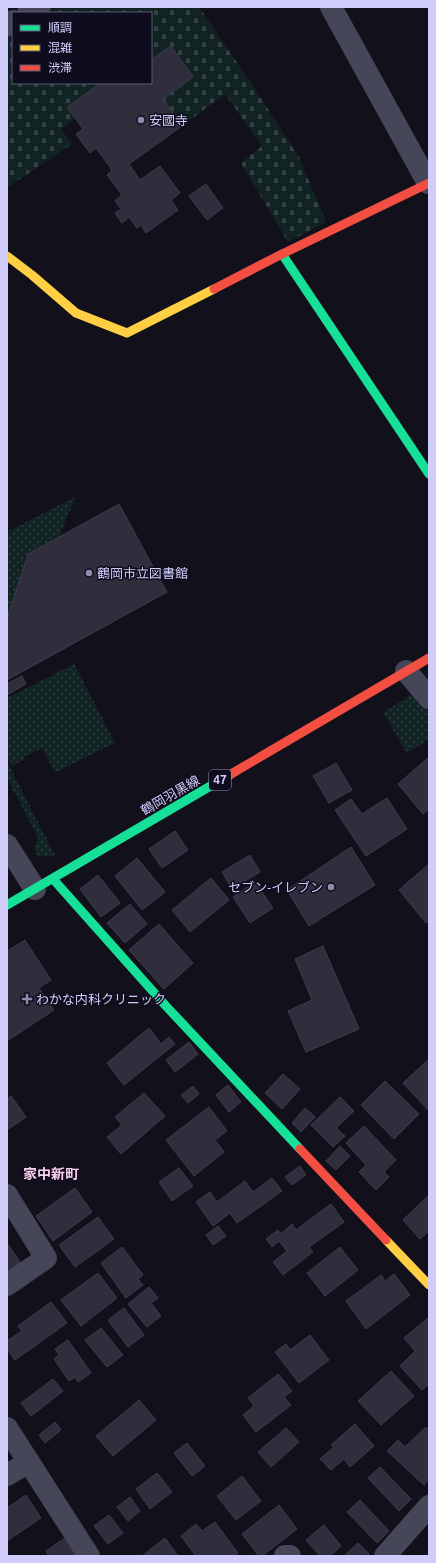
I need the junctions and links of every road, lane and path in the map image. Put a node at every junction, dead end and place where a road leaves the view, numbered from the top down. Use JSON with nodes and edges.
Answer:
{"nodes":[{"id":1,"x":40,"y":7,"type":"edge"},
{"id":2,"x":331,"y":7,"type":"edge"},
{"id":3,"x":30,"y":12,"type":"edge"},
{"id":4,"x":428,"y":183,"type":"edge"},
{"id":5,"x":282,"y":254,"type":"junction"},
{"id":6,"x":7,"y":256,"type":"edge"},
{"id":7,"x":429,"y":474,"type":"edge"},
{"id":8,"x":429,"y":658,"type":"edge"},
{"id":9,"x":406,"y":671,"type":"junction"},
{"id":10,"x":429,"y":698,"type":"edge"},
{"id":11,"x":7,"y":845,"type":"edge"},
{"id":12,"x":44,"y":884,"type":"junction"},
{"id":13,"x":7,"y":905,"type":"edge"},
{"id":14,"x":7,"y":1195,"type":"edge"},
{"id":15,"x":7,"y":1285,"type":"edge"},
{"id":16,"x":429,"y":1285,"type":"edge"},
{"id":17,"x":7,"y":1428,"type":"edge"},
{"id":18,"x":29,"y":1462,"type":"junction"},
{"id":19,"x":7,"y":1475,"type":"edge"},
{"id":20,"x":429,"y":1506,"type":"edge"},
{"id":21,"x":89,"y":1556,"type":"edge"},
{"id":22,"x":285,"y":1556,"type":"edge"},
{"id":23,"x":290,"y":1556,"type":"edge"},
{"id":24,"x":385,"y":1556,"type":"edge"}],
"edges":[{"from":1,"to":3,"type":"street"},
{"from":2,"to":4,"type":"street"},
{"from":4,"to":5,"type":"street"},
{"from":5,"to":6,"type":"street"},
{"from":5,"to":7,"type":"street"},
{"from":8,"to":9,"type":"street","name":"鶴岡羽黒線","number":"47"},
{"from":9,"to":10,"type":"street"},
{"from":9,"to":12,"type":"street","name":"鶴岡羽黒線","number":"47"},
{"from":11,"to":12,"type":"street"},
{"from":12,"to":13,"type":"street","name":"鶴岡羽黒線","number":"47"},
{"from":12,"to":16,"type":"street"},
{"from":14,"to":15,"type":"street"},
{"from":17,"to":18,"type":"street"},
{"from":18,"to":19,"type":"street"},
{"from":18,"to":21,"type":"street"},
{"from":20,"to":24,"type":"street"},
{"from":22,"to":23,"type":"street"}]}
